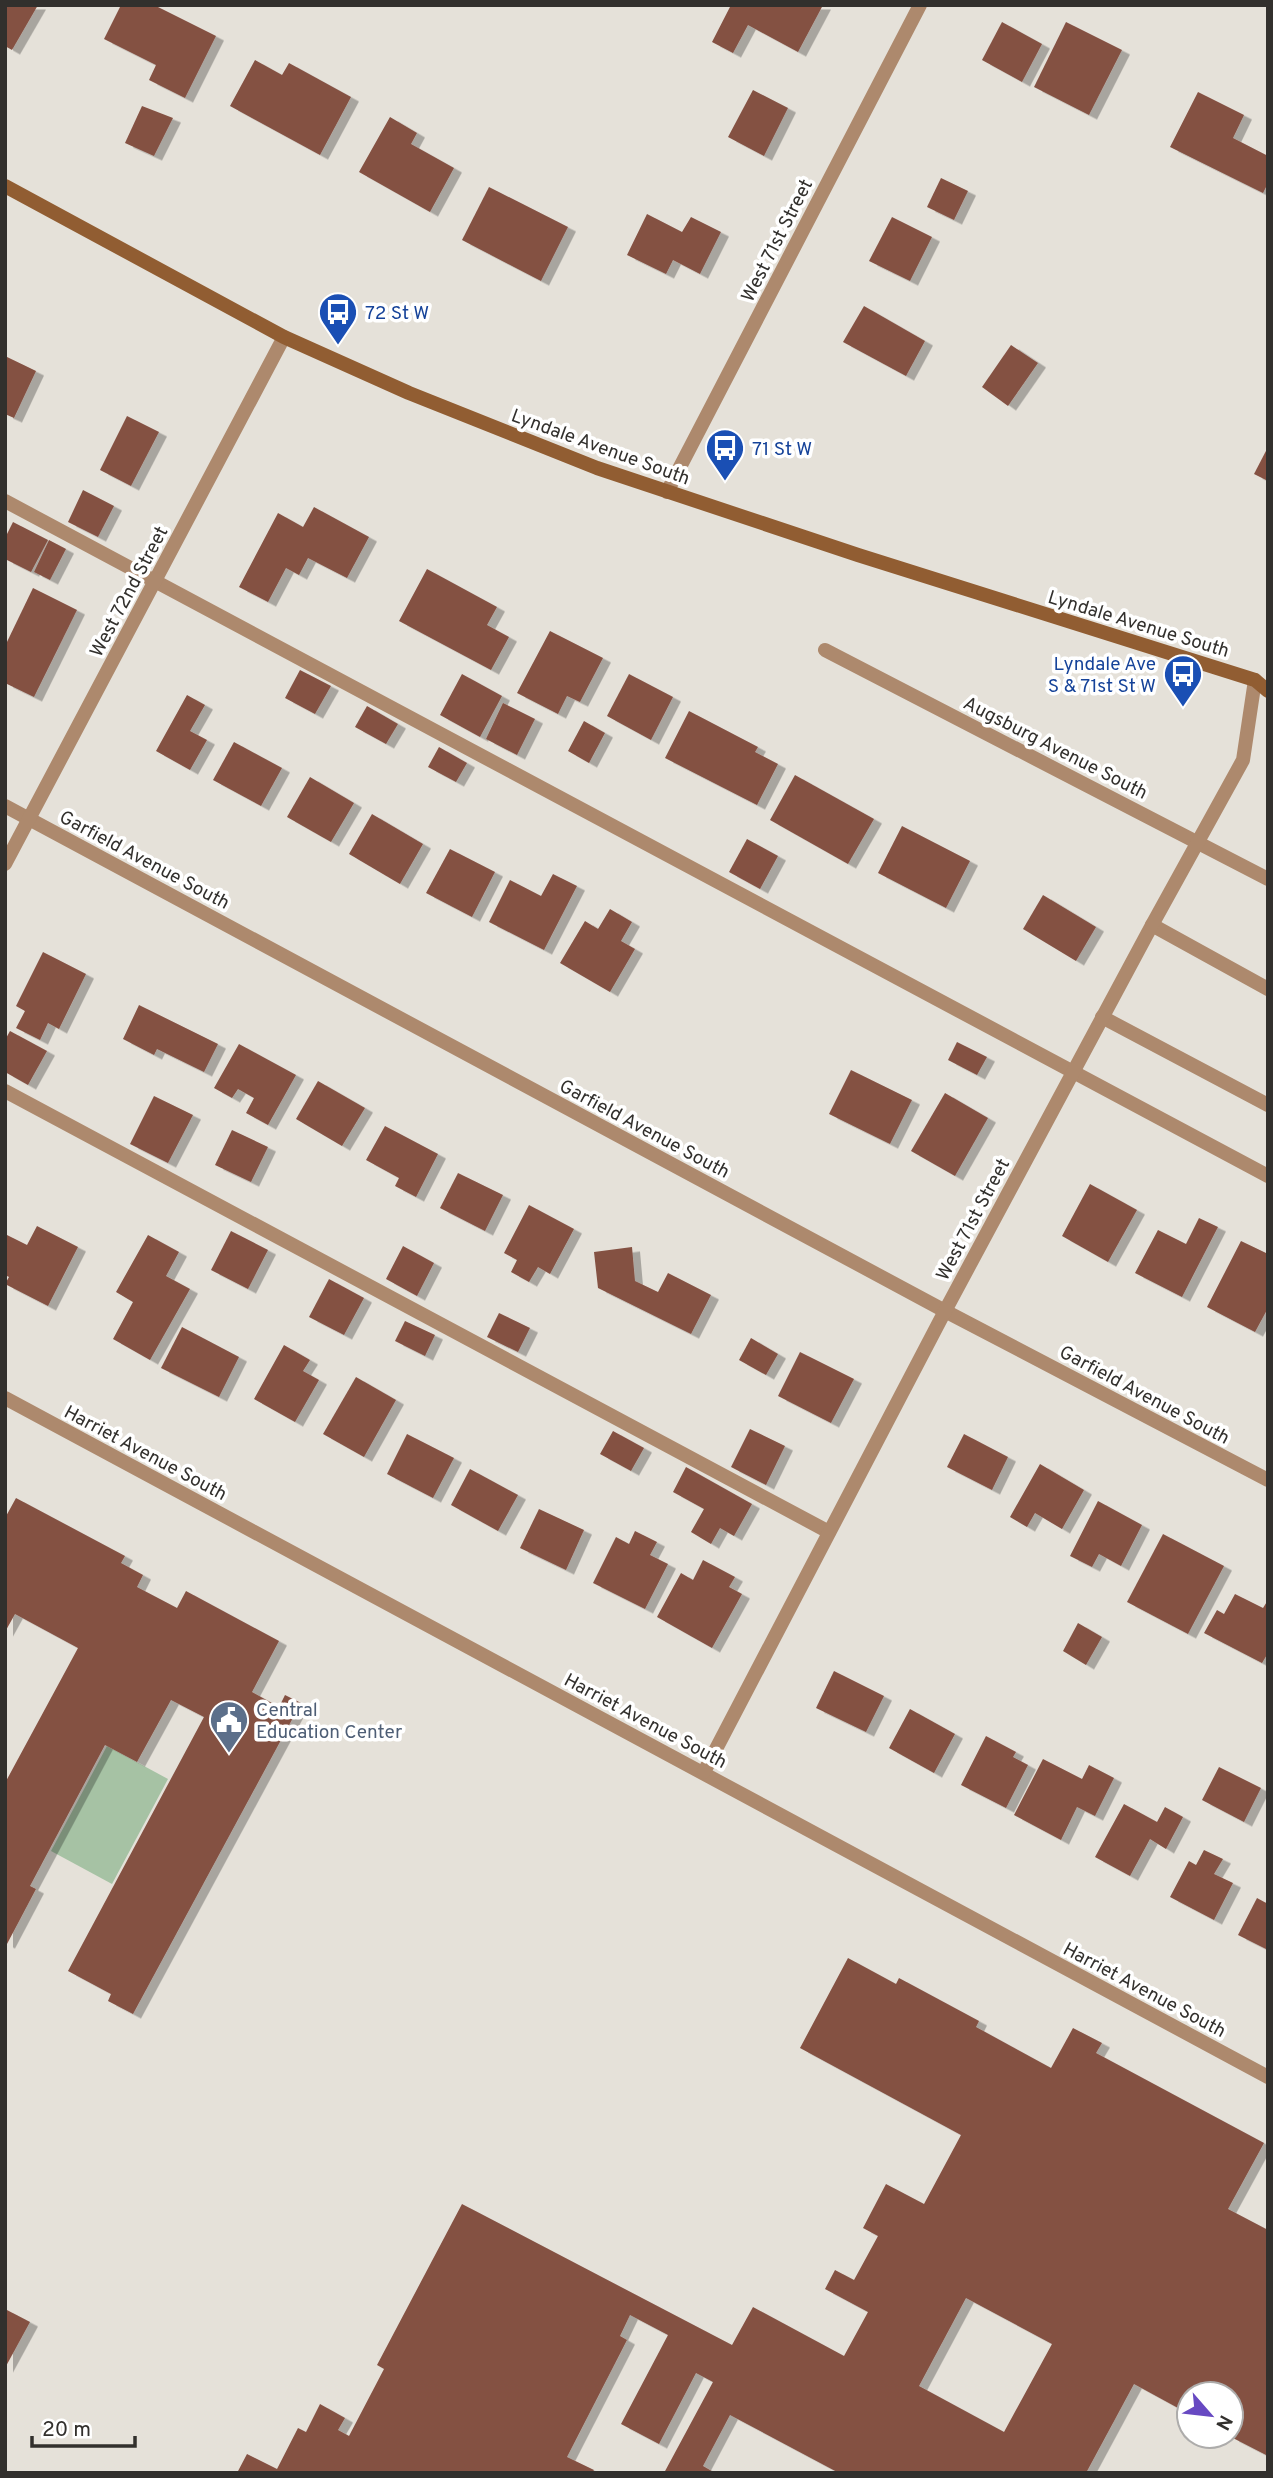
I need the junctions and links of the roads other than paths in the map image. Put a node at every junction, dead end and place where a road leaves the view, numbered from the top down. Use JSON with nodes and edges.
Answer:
{"nodes":[{"id":1,"x":920,"y":5,"type":"edge"},
{"id":2,"x":5,"y":186,"type":"edge"},
{"id":3,"x":284,"y":337,"type":"junction"},
{"id":4,"x":667,"y":492,"type":"junction"},
{"id":5,"x":5,"y":501,"type":"edge"},
{"id":6,"x":155,"y":581,"type":"junction"},
{"id":7,"x":825,"y":650,"type":"dead end"},
{"id":8,"x":1262,"y":678,"type":"edge"},
{"id":9,"x":1268,"y":691,"type":"edge"},
{"id":10,"x":5,"y":806,"type":"edge"},
{"id":11,"x":29,"y":819,"type":"junction"},
{"id":12,"x":1198,"y":841,"type":"junction"},
{"id":13,"x":5,"y":864,"type":"edge"},
{"id":14,"x":1268,"y":879,"type":"edge"},
{"id":15,"x":1152,"y":925,"type":"junction"},
{"id":16,"x":1268,"y":989,"type":"edge"},
{"id":17,"x":1102,"y":1017,"type":"junction"},
{"id":18,"x":1073,"y":1072,"type":"junction"},
{"id":19,"x":5,"y":1091,"type":"edge"},
{"id":20,"x":1268,"y":1105,"type":"edge"},
{"id":21,"x":1268,"y":1176,"type":"edge"},
{"id":22,"x":945,"y":1311,"type":"junction"},
{"id":23,"x":5,"y":1398,"type":"edge"},
{"id":24,"x":1268,"y":1480,"type":"edge"},
{"id":25,"x":829,"y":1532,"type":"junction"},
{"id":26,"x":704,"y":1772,"type":"junction"},
{"id":27,"x":1268,"y":2077,"type":"edge"}],
"edges":[{"from":1,"to":4,"type":"street","name":"West 71st Street"},
{"from":2,"to":3,"type":"main road","name":"Lyndale Avenue South"},
{"from":3,"to":4,"type":"main road","name":"Lyndale Avenue South"},
{"from":3,"to":6,"type":"street","name":"West 72nd Street"},
{"from":4,"to":8,"type":"main road","name":"Lyndale Avenue South"},
{"from":5,"to":6,"type":"street"},
{"from":6,"to":11,"type":"street","name":"West 72nd Street"},
{"from":6,"to":18,"type":"street"},
{"from":7,"to":12,"type":"street","name":"Augsburg Avenue South"},
{"from":8,"to":9,"type":"main road","name":"Lyndale Avenue South"},
{"from":8,"to":12,"type":"street","name":"West 71st Street"},
{"from":10,"to":11,"type":"street","name":"Garfield Avenue South"},
{"from":11,"to":13,"type":"street","name":"West 72nd Street"},
{"from":11,"to":22,"type":"street","name":"Garfield Avenue South"},
{"from":12,"to":14,"type":"street","name":"Augsburg Avenue South"},
{"from":12,"to":15,"type":"street","name":"West 71st Street"},
{"from":15,"to":16,"type":"street"},
{"from":15,"to":17,"type":"street","name":"West 71st Street"},
{"from":17,"to":18,"type":"street","name":"West 71st Street"},
{"from":17,"to":20,"type":"street"},
{"from":18,"to":21,"type":"street"},
{"from":18,"to":22,"type":"street","name":"West 71st Street"},
{"from":19,"to":25,"type":"street"},
{"from":22,"to":24,"type":"street","name":"Garfield Avenue South"},
{"from":22,"to":25,"type":"street","name":"West 71st Street"},
{"from":23,"to":26,"type":"street","name":"Harriet Avenue South"},
{"from":25,"to":26,"type":"street","name":"West 71st Street"},
{"from":26,"to":27,"type":"street","name":"Harriet Avenue South"}]}
